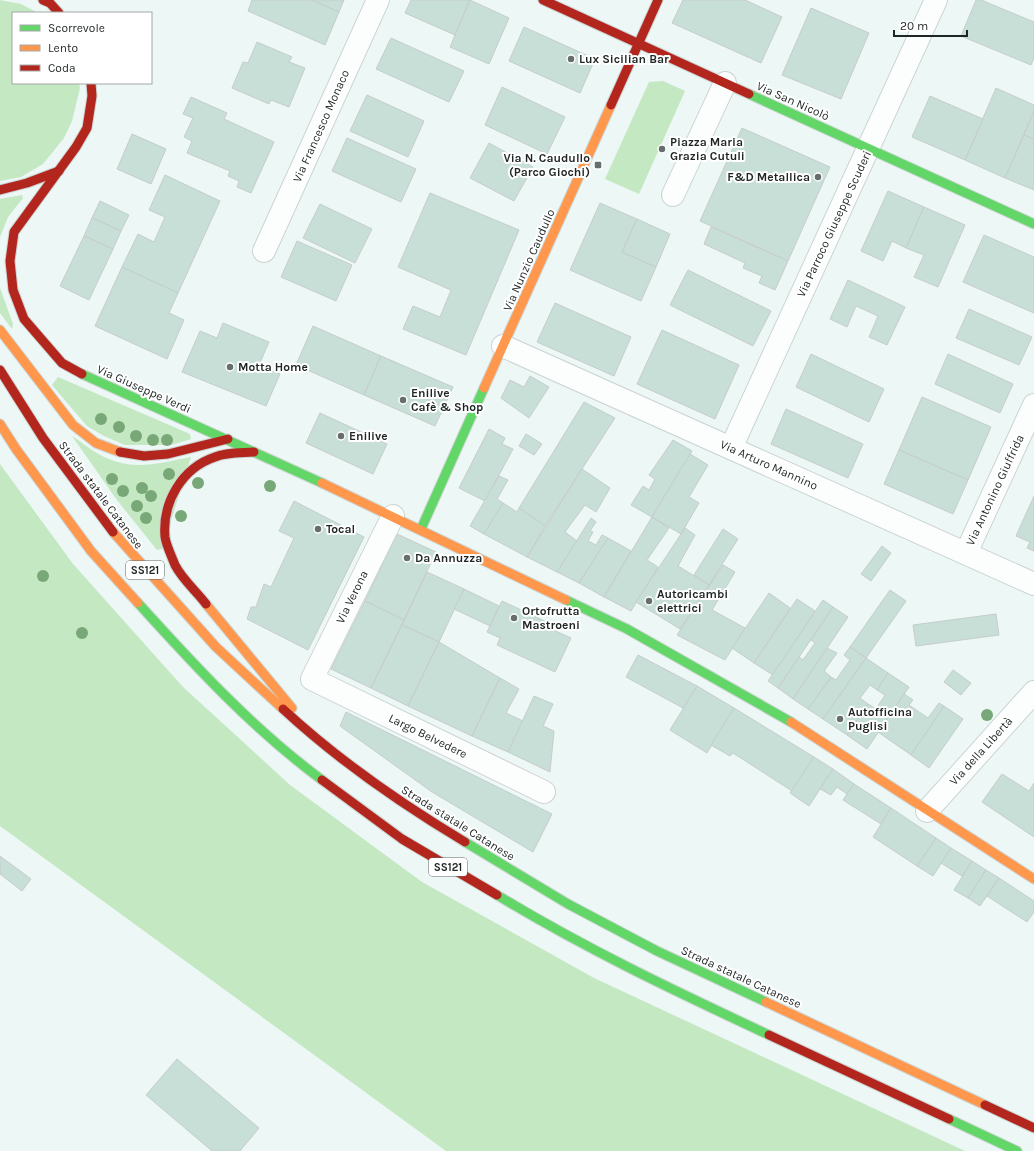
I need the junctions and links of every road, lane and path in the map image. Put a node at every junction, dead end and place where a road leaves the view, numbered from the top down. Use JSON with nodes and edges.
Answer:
{"nodes":[{"id":1,"x":43,"y":0,"type":"edge"},
{"id":2,"x":378,"y":0,"type":"edge"},
{"id":3,"x":543,"y":0,"type":"edge"},
{"id":4,"x":658,"y":0,"type":"edge"},
{"id":5,"x":936,"y":0,"type":"edge"},
{"id":6,"x":58,"y":12,"type":"edge"},
{"id":7,"x":638,"y":44,"type":"junction"},
{"id":8,"x":725,"y":83,"type":"junction"},
{"id":9,"x":91,"y":84,"type":"edge"},
{"id":10,"x":868,"y":148,"type":"junction"},
{"id":11,"x":60,"y":170,"type":"junction"},
{"id":12,"x":0,"y":190,"type":"edge"},
{"id":13,"x":673,"y":195,"type":"dead end"},
{"id":14,"x":1034,"y":224,"type":"edge"},
{"id":15,"x":264,"y":251,"type":"dead end"},
{"id":16,"x":0,"y":330,"type":"edge"},
{"id":17,"x":503,"y":346,"type":"junction"},
{"id":18,"x":0,"y":370,"type":"edge"},
{"id":19,"x":1034,"y":405,"type":"edge"},
{"id":20,"x":0,"y":424,"type":"edge"},
{"id":21,"x":228,"y":439,"type":"junction"},
{"id":22,"x":731,"y":448,"type":"junction"},
{"id":23,"x":256,"y":452,"type":"junction"},
{"id":24,"x":214,"y":457,"type":"junction"},
{"id":25,"x":393,"y":516,"type":"junction"},
{"id":26,"x":421,"y":529,"type":"junction"},
{"id":27,"x":966,"y":554,"type":"junction"},
{"id":28,"x":1034,"y":584,"type":"edge"},
{"id":29,"x":312,"y":679,"type":"joint"},
{"id":30,"x":1034,"y":692,"type":"edge"},
{"id":31,"x":320,"y":743,"type":"junction"},
{"id":32,"x":544,"y":792,"type":"dead end"},
{"id":33,"x":927,"y":811,"type":"junction"},
{"id":34,"x":1034,"y":880,"type":"edge"},
{"id":35,"x":1034,"y":1128,"type":"edge"},
{"id":36,"x":1017,"y":1151,"type":"edge"}],
"edges":[{"from":1,"to":6,"type":"main road"},
{"from":2,"to":15,"type":"street","name":"Via Francesco Monaco"},
{"from":3,"to":7,"type":"main road","name":"Via San Nicolò"},
{"from":4,"to":7,"type":"main road","name":"Via Nunzio Caudullo"},
{"from":5,"to":10,"type":"street","name":"Via Parroco Giuseppe Scuderi"},
{"from":7,"to":8,"type":"main road","name":"Via San Nicolò"},
{"from":7,"to":17,"type":"main road","name":"Via Nunzio Caudullo"},
{"from":8,"to":10,"type":"main road","name":"Via San Nicolò"},
{"from":8,"to":13,"type":"street"},
{"from":9,"to":11,"type":"main road","name":"Via Giuseppe Verdi"},
{"from":10,"to":14,"type":"main road","name":"Via San Nicolò"},
{"from":10,"to":22,"type":"street","name":"Via Parroco Giuseppe Scuderi"},
{"from":11,"to":12,"type":"main road"},
{"from":11,"to":21,"type":"main road","name":"Via Giuseppe Verdi"},
{"from":16,"to":21,"type":"main road"},
{"from":17,"to":22,"type":"street","name":"Via Arturo Mannino"},
{"from":17,"to":26,"type":"main road","name":"Via Nunzio Caudullo"},
{"from":18,"to":31,"type":"main road","name":"Strada statale Catanese","number":"SS121"},
{"from":19,"to":27,"type":"street","name":"Via Antonino Giuffrida"},
{"from":20,"to":36,"type":"main road","number":"SS121"},
{"from":21,"to":23,"type":"main road","name":"Via Giuseppe Verdi"},
{"from":21,"to":24,"type":"main road"},
{"from":22,"to":27,"type":"street","name":"Via Arturo Mannino"},
{"from":23,"to":24,"type":"main road"},
{"from":23,"to":25,"type":"main road","name":"Via Giuseppe Verdi"},
{"from":24,"to":31,"type":"main road"},
{"from":25,"to":26,"type":"main road","name":"Via Giuseppe Verdi"},
{"from":25,"to":29,"type":"street","name":"Via Verona"},
{"from":26,"to":33,"type":"main road","name":"Via Giuseppe Verdi"},
{"from":27,"to":28,"type":"street","name":"Via Arturo Mannino"},
{"from":29,"to":32,"type":"street","name":"Largo Belvedere"},
{"from":30,"to":33,"type":"street","name":"Via della Libertà"},
{"from":31,"to":35,"type":"main road","name":"Strada statale Catanese","number":"SS121"},
{"from":33,"to":34,"type":"main road","name":"Via Giuseppe Verdi"}]}
